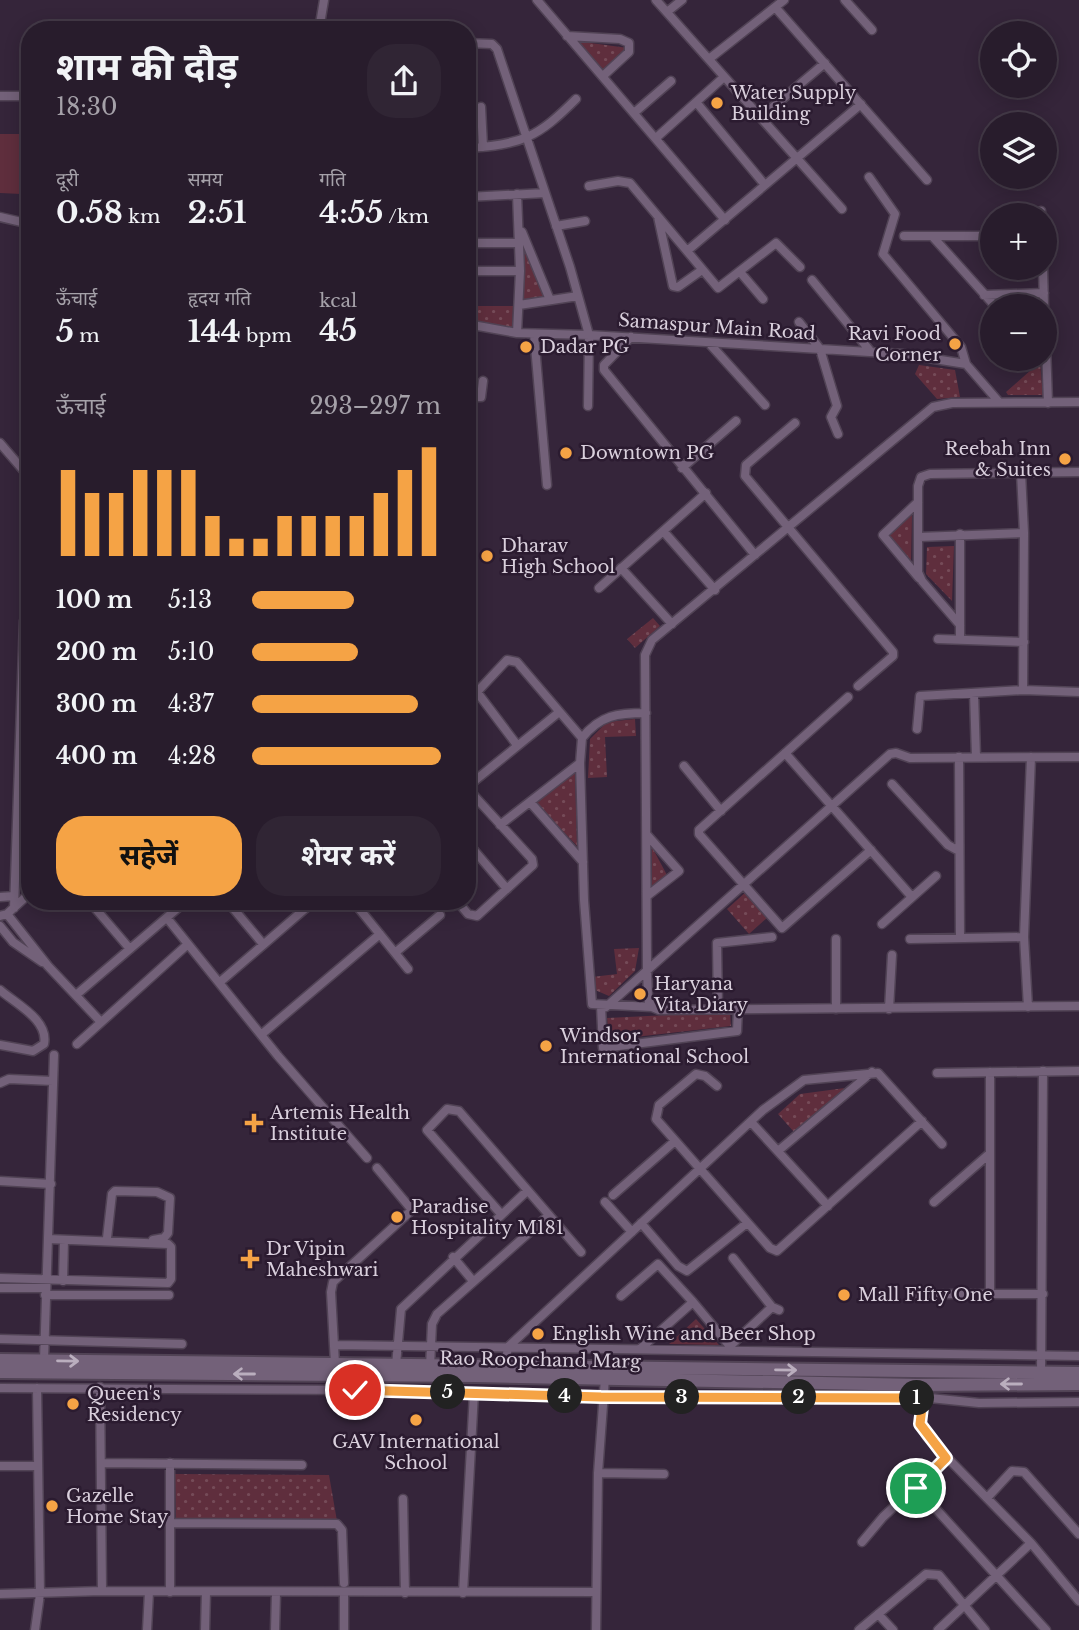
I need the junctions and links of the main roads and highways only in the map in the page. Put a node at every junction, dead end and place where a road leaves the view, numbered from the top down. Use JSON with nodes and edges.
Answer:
{"nodes":[{"id":1,"x":0,"y":1360,"type":"edge"},
{"id":2,"x":1079,"y":1366,"type":"edge"},
{"id":3,"x":111,"y":1367,"type":"junction"},
{"id":4,"x":430,"y":1371,"type":"junction"},
{"id":5,"x":0,"y":1372,"type":"edge"},
{"id":6,"x":1079,"y":1373,"type":"edge"},
{"id":7,"x":741,"y":1375,"type":"junction"},
{"id":8,"x":1050,"y":1377,"type":"junction"},
{"id":9,"x":1079,"y":1384,"type":"edge"},
{"id":10,"x":1079,"y":1391,"type":"edge"}],
"edges":[{"from":1,"to":3,"type":"main road","name":"Rao Roopchand Marg","one_way":true},
{"from":2,"to":8,"type":"main road"},
{"from":4,"to":3,"type":"main road","name":"Rao Roopchand Marg","one_way":true},
{"from":3,"to":4,"type":"main road","name":"Rao Roopchand Marg"},
{"from":3,"to":5,"type":"main road","name":"Rao Roopchand Marg"},
{"from":4,"to":7,"type":"main road","name":"Rao Roopchand Marg"},
{"from":4,"to":7,"type":"main road","name":"Rao Roopchand Marg"},
{"from":6,"to":8,"type":"main road","name":"Rao Roopchand Marg"},
{"from":7,"to":8,"type":"main road","name":"Rao Roopchand Marg","one_way":true},
{"from":8,"to":7,"type":"main road","name":"Rao Roopchand Marg","one_way":true},
{"from":8,"to":9,"type":"main road","name":"Rao Roopchand Marg"},
{"from":8,"to":10,"type":"main road"}]}
